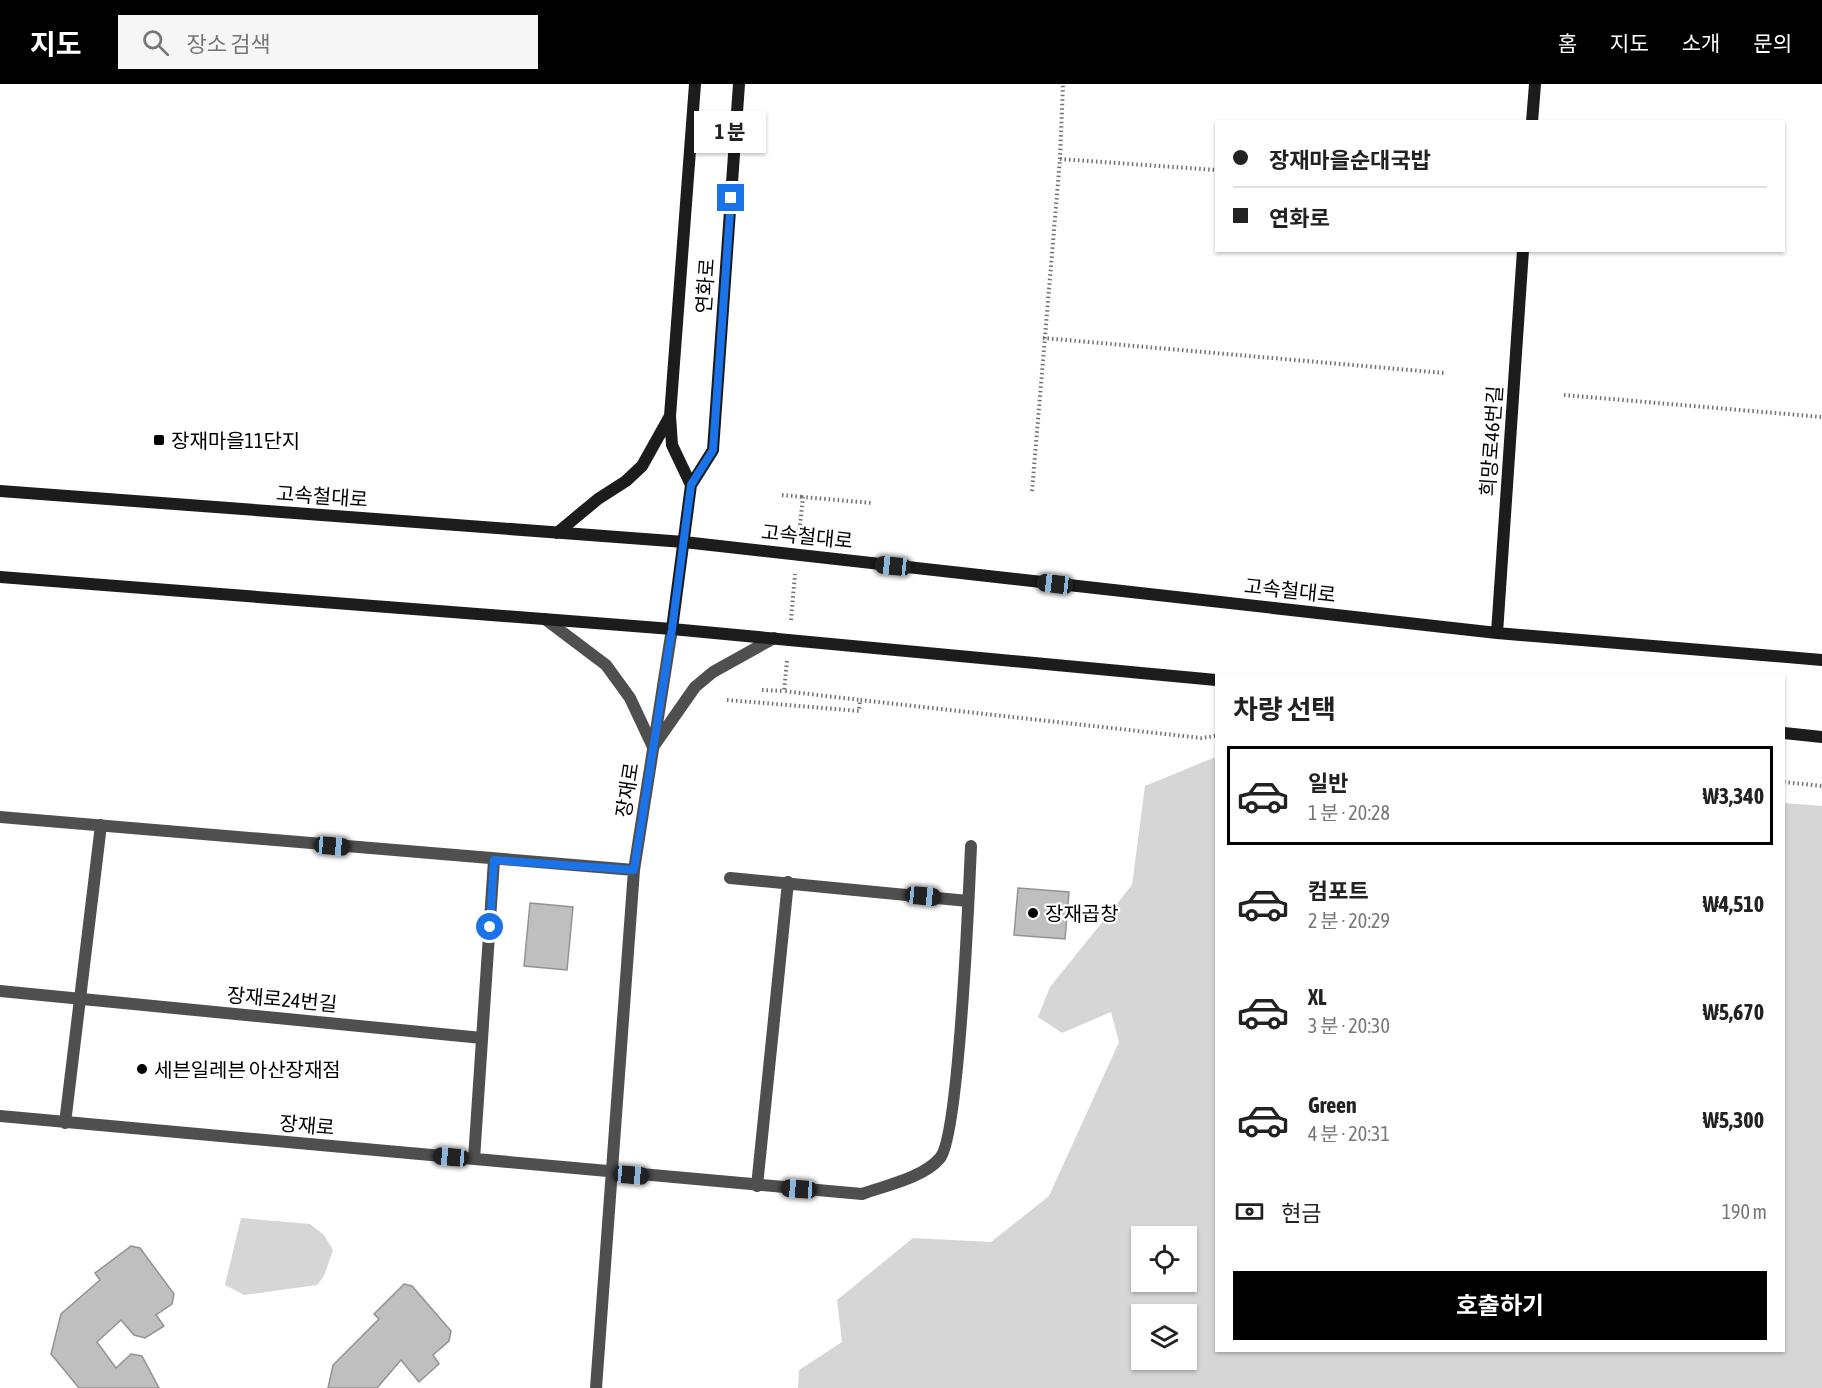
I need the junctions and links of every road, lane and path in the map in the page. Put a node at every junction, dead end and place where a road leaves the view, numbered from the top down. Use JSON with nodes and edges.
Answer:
{"nodes":[{"id":1,"x":694,"y":84,"type":"edge"},
{"id":2,"x":739,"y":84,"type":"edge"},
{"id":3,"x":1063,"y":84,"type":"edge"},
{"id":4,"x":1535,"y":84,"type":"edge"},
{"id":5,"x":1532,"y":120,"type":"edge"},
{"id":6,"x":1060,"y":159,"type":"junction"},
{"id":7,"x":1215,"y":171,"type":"edge"},
{"id":8,"x":1523,"y":252,"type":"edge"},
{"id":9,"x":1043,"y":338,"type":"junction"},
{"id":10,"x":1444,"y":373,"type":"dead end"},
{"id":11,"x":1564,"y":395,"type":"dead end"},
{"id":12,"x":669,"y":416,"type":"junction"},
{"id":13,"x":1822,"y":417,"type":"edge"},
{"id":14,"x":691,"y":485,"type":"junction"},
{"id":15,"x":0,"y":491,"type":"edge"},
{"id":16,"x":1032,"y":491,"type":"dead end"},
{"id":17,"x":782,"y":495,"type":"dead end"},
{"id":18,"x":803,"y":497,"type":"junction"},
{"id":19,"x":872,"y":503,"type":"dead end"},
{"id":20,"x":557,"y":533,"type":"junction"},
{"id":21,"x":684,"y":542,"type":"junction"},
{"id":22,"x":798,"y":542,"type":"dead end"},
{"id":23,"x":796,"y":565,"type":"dead end"},
{"id":24,"x":0,"y":577,"type":"edge"},
{"id":25,"x":545,"y":619,"type":"junction"},
{"id":26,"x":791,"y":622,"type":"dead end"},
{"id":27,"x":672,"y":629,"type":"junction"},
{"id":28,"x":1497,"y":633,"type":"junction"},
{"id":29,"x":774,"y":638,"type":"junction"},
{"id":30,"x":787,"y":657,"type":"dead end"},
{"id":31,"x":1822,"y":660,"type":"edge"},
{"id":32,"x":1215,"y":680,"type":"edge"},
{"id":33,"x":762,"y":690,"type":"dead end"},
{"id":34,"x":784,"y":691,"type":"junction"},
{"id":35,"x":727,"y":700,"type":"dead end"},
{"id":36,"x":860,"y":700,"type":"junction"},
{"id":37,"x":1785,"y":733,"type":"edge"},
{"id":38,"x":1215,"y":736,"type":"edge"},
{"id":39,"x":1822,"y":737,"type":"edge"},
{"id":40,"x":653,"y":747,"type":"junction"},
{"id":41,"x":1785,"y":782,"type":"edge"},
{"id":42,"x":1822,"y":786,"type":"edge"},
{"id":43,"x":0,"y":817,"type":"edge"},
{"id":44,"x":101,"y":825,"type":"junction"},
{"id":45,"x":971,"y":846,"type":"dead end"},
{"id":46,"x":494,"y":860,"type":"junction"},
{"id":47,"x":634,"y":870,"type":"junction"},
{"id":48,"x":730,"y":878,"type":"dead end"},
{"id":49,"x":788,"y":882,"type":"junction"},
{"id":50,"x":968,"y":901,"type":"junction"},
{"id":51,"x":0,"y":991,"type":"edge"},
{"id":52,"x":78,"y":999,"type":"junction"},
{"id":53,"x":482,"y":1038,"type":"junction"},
{"id":54,"x":0,"y":1116,"type":"edge"},
{"id":55,"x":65,"y":1123,"type":"junction"},
{"id":56,"x":474,"y":1160,"type":"junction"},
{"id":57,"x":610,"y":1173,"type":"junction"},
{"id":58,"x":757,"y":1186,"type":"junction"},
{"id":59,"x":596,"y":1388,"type":"edge"}],
"edges":[{"from":1,"to":12,"type":"main road","name":"연화로"},
{"from":2,"to":14,"type":"main road","name":"연화로"},
{"from":3,"to":6,"type":"path"},
{"from":4,"to":5,"type":"main road"},
{"from":6,"to":7,"type":"path"},
{"from":6,"to":9,"type":"path"},
{"from":8,"to":28,"type":"main road","name":"희망로46번길"},
{"from":9,"to":10,"type":"path"},
{"from":9,"to":16,"type":"path"},
{"from":11,"to":13,"type":"path"},
{"from":12,"to":14,"type":"main road","name":"연화로"},
{"from":12,"to":20,"type":"main road"},
{"from":14,"to":21,"type":"main road","name":"연화로"},
{"from":15,"to":20,"type":"main road","name":"고속철대로"},
{"from":17,"to":18,"type":"path"},
{"from":18,"to":19,"type":"path"},
{"from":18,"to":22,"type":"path"},
{"from":20,"to":21,"type":"main road","name":"고속철대로"},
{"from":21,"to":27,"type":"main road","name":"연화로"},
{"from":21,"to":28,"type":"main road","name":"고속철대로"},
{"from":23,"to":26,"type":"path"},
{"from":24,"to":25,"type":"main road"},
{"from":25,"to":27,"type":"main road"},
{"from":25,"to":40,"type":"street"},
{"from":27,"to":29,"type":"main road"},
{"from":27,"to":40,"type":"street","name":"장재로"},
{"from":28,"to":31,"type":"main road","name":"고속철대로"},
{"from":29,"to":32,"type":"main road"},
{"from":29,"to":40,"type":"street"},
{"from":30,"to":34,"type":"path"},
{"from":33,"to":34,"type":"path"},
{"from":34,"to":36,"type":"path"},
{"from":35,"to":36,"type":"path"},
{"from":36,"to":38,"type":"path"},
{"from":37,"to":39,"type":"main road"},
{"from":40,"to":47,"type":"street","name":"장재로"},
{"from":41,"to":42,"type":"path"},
{"from":43,"to":44,"type":"street"},
{"from":44,"to":46,"type":"street"},
{"from":44,"to":52,"type":"street"},
{"from":45,"to":50,"type":"street","name":"장재로"},
{"from":46,"to":47,"type":"street"},
{"from":46,"to":53,"type":"street"},
{"from":47,"to":57,"type":"street","name":"장재로"},
{"from":48,"to":49,"type":"street"},
{"from":49,"to":50,"type":"street"},
{"from":49,"to":58,"type":"street"},
{"from":50,"to":58,"type":"street","name":"장재로"},
{"from":51,"to":52,"type":"street","name":"장재로24번길"},
{"from":52,"to":53,"type":"street","name":"장재로24번길"},
{"from":52,"to":55,"type":"street"},
{"from":53,"to":56,"type":"street"},
{"from":54,"to":55,"type":"street","name":"장재로"},
{"from":55,"to":56,"type":"street","name":"장재로"},
{"from":56,"to":57,"type":"street","name":"장재로"},
{"from":57,"to":58,"type":"street","name":"장재로"},
{"from":57,"to":59,"type":"street"}]}
